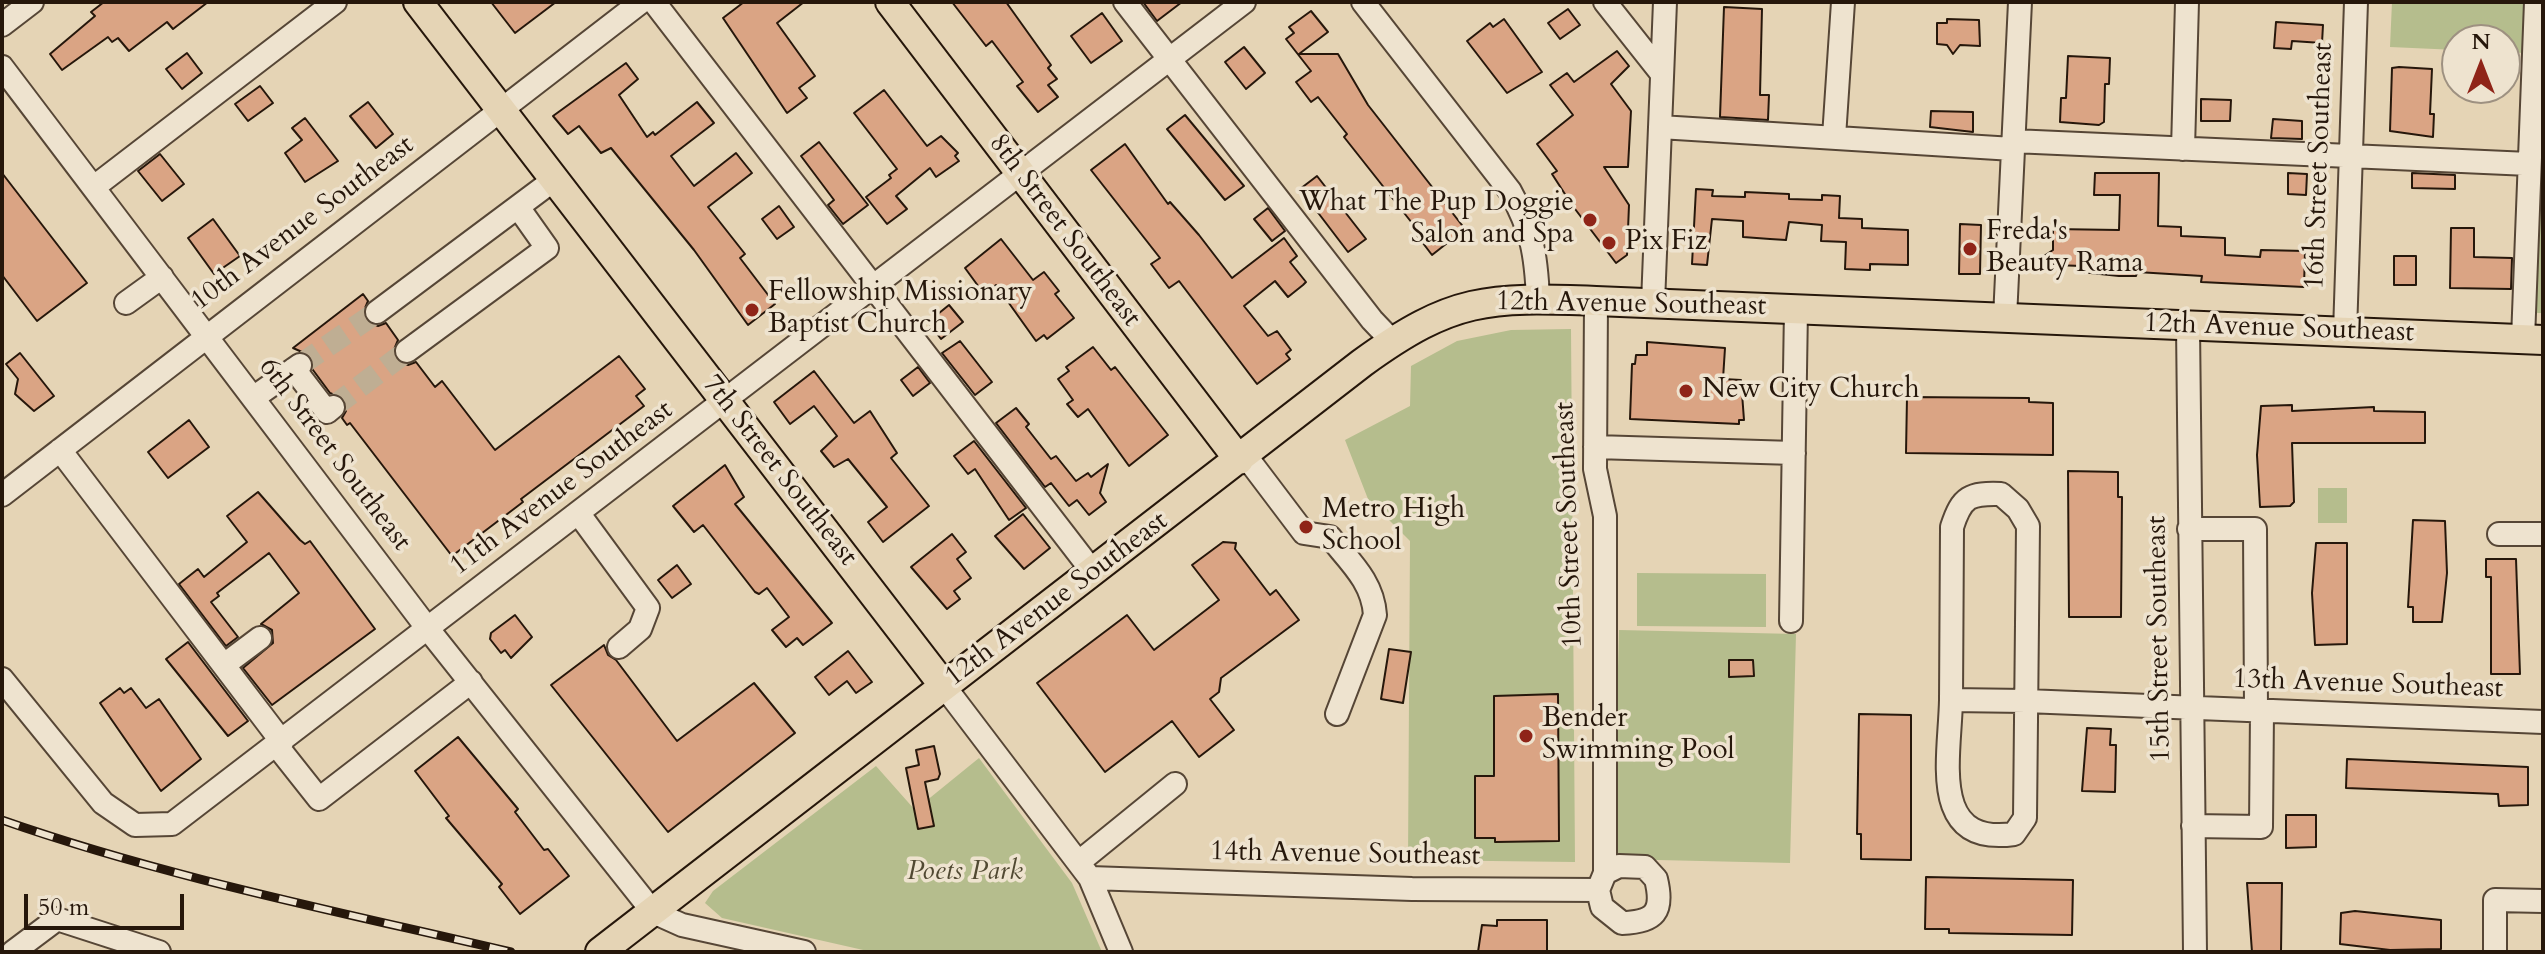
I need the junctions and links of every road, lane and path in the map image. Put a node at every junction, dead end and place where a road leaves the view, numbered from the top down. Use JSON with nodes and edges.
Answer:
{"nodes":[{"id":1,"x":32,"y":2,"type":"edge"},
{"id":2,"x":335,"y":2,"type":"edge"},
{"id":3,"x":418,"y":2,"type":"edge"},
{"id":4,"x":641,"y":2,"type":"edge"},
{"id":5,"x":654,"y":2,"type":"edge"},
{"id":6,"x":890,"y":2,"type":"edge"},
{"id":7,"x":1125,"y":2,"type":"edge"},
{"id":8,"x":1244,"y":2,"type":"edge"},
{"id":9,"x":1363,"y":2,"type":"edge"},
{"id":10,"x":1605,"y":2,"type":"edge"},
{"id":11,"x":1665,"y":2,"type":"edge"},
{"id":12,"x":1843,"y":2,"type":"edge"},
{"id":13,"x":2020,"y":2,"type":"edge"},
{"id":14,"x":2187,"y":2,"type":"edge"},
{"id":15,"x":2356,"y":2,"type":"edge"},
{"id":16,"x":2536,"y":2,"type":"edge"},
{"id":17,"x":2,"y":25,"type":"edge"},
{"id":18,"x":1169,"y":59,"type":"junction"},
{"id":19,"x":2,"y":67,"type":"edge"},
{"id":20,"x":1662,"y":74,"type":"junction"},
{"id":21,"x":502,"y":111,"type":"junction"},
{"id":22,"x":1660,"y":127,"type":"junction"},
{"id":23,"x":1834,"y":137,"type":"junction"},
{"id":24,"x":2013,"y":145,"type":"junction"},
{"id":25,"x":2183,"y":149,"type":"junction"},
{"id":26,"x":2351,"y":157,"type":"junction"},
{"id":27,"x":2529,"y":164,"type":"junction"},
{"id":28,"x":1021,"y":174,"type":"junction"},
{"id":29,"x":555,"y":179,"type":"junction"},
{"id":30,"x":94,"y":187,"type":"junction"},
{"id":31,"x":518,"y":207,"type":"junction"},
{"id":32,"x":162,"y":277,"type":"junction"},
{"id":33,"x":874,"y":288,"type":"junction"},
{"id":34,"x":1538,"y":299,"type":"junction"},
{"id":35,"x":1596,"y":301,"type":"junction"},
{"id":36,"x":126,"y":303,"type":"dead end"},
{"id":37,"x":1653,"y":303,"type":"junction"},
{"id":38,"x":1796,"y":309,"type":"junction"},
{"id":39,"x":377,"y":312,"type":"tunnel mouth"},
{"id":40,"x":2005,"y":318,"type":"junction"},
{"id":41,"x":2188,"y":326,"type":"junction"},
{"id":42,"x":2345,"y":332,"type":"junction"},
{"id":43,"x":206,"y":336,"type":"junction"},
{"id":44,"x":2533,"y":340,"type":"edge"},
{"id":45,"x":1392,"y":341,"type":"junction"},
{"id":46,"x":407,"y":351,"type":"tunnel mouth"},
{"id":47,"x":253,"y":398,"type":"junction"},
{"id":48,"x":726,"y":402,"type":"junction"},
{"id":49,"x":333,"y":407,"type":"dead end"},
{"id":50,"x":1595,"y":447,"type":"junction"},
{"id":51,"x":60,"y":450,"type":"junction"},
{"id":52,"x":1794,"y":453,"type":"junction"},
{"id":53,"x":1242,"y":458,"type":"junction"},
{"id":54,"x":2,"y":495,"type":"edge"},
{"id":55,"x":579,"y":514,"type":"junction"},
{"id":56,"x":2189,"y":529,"type":"junction"},
{"id":57,"x":2499,"y":534,"type":"dead end"},
{"id":58,"x":2543,"y":534,"type":"edge"},
{"id":59,"x":1093,"y":572,"type":"junction"},
{"id":60,"x":1791,"y":621,"type":"dead end"},
{"id":61,"x":428,"y":629,"type":"junction"},
{"id":62,"x":260,"y":638,"type":"dead end"},
{"id":63,"x":619,"y":647,"type":"dead end"},
{"id":64,"x":224,"y":665,"type":"junction"},
{"id":65,"x":2,"y":679,"type":"edge"},
{"id":66,"x":471,"y":682,"type":"junction"},
{"id":67,"x":944,"y":686,"type":"junction"},
{"id":68,"x":1951,"y":700,"type":"junction"},
{"id":69,"x":2026,"y":701,"type":"junction"},
{"id":70,"x":2191,"y":708,"type":"junction"},
{"id":71,"x":2259,"y":711,"type":"junction"},
{"id":72,"x":1337,"y":714,"type":"dead end"},
{"id":73,"x":2543,"y":722,"type":"edge"},
{"id":74,"x":280,"y":744,"type":"junction"},
{"id":75,"x":1175,"y":784,"type":"dead end"},
{"id":76,"x":2193,"y":826,"type":"junction"},
{"id":77,"x":1084,"y":870,"type":"junction"},
{"id":78,"x":1601,"y":881,"type":"joint"},
{"id":79,"x":2543,"y":901,"type":"edge"},
{"id":80,"x":653,"y":912,"type":"junction"},
{"id":81,"x":13,"y":952,"type":"edge"},
{"id":82,"x":159,"y":952,"type":"edge"},
{"id":83,"x":600,"y":952,"type":"edge"},
{"id":84,"x":804,"y":952,"type":"edge"},
{"id":85,"x":1121,"y":952,"type":"edge"},
{"id":86,"x":2195,"y":952,"type":"edge"},
{"id":87,"x":2495,"y":952,"type":"edge"}],
"edges":[{"from":1,"to":17,"type":"street"},
{"from":2,"to":30,"type":"street"},
{"from":3,"to":21,"type":"main road","name":"7th Street Southeast"},
{"from":4,"to":21,"type":"street","name":"10th Avenue Southeast"},
{"from":5,"to":33,"type":"street"},
{"from":6,"to":28,"type":"main road","name":"8th Street Southeast"},
{"from":7,"to":18,"type":"street"},
{"from":8,"to":18,"type":"street","name":"11th Avenue Southeast"},
{"from":9,"to":34,"type":"street"},
{"from":10,"to":20,"type":"street"},
{"from":11,"to":20,"type":"street"},
{"from":12,"to":23,"type":"street"},
{"from":13,"to":24,"type":"street"},
{"from":14,"to":25,"type":"street"},
{"from":15,"to":26,"type":"street","name":"16th Street Southeast"},
{"from":16,"to":27,"type":"street"},
{"from":18,"to":28,"type":"street","name":"11th Avenue Southeast"},
{"from":18,"to":45,"type":"street"},
{"from":19,"to":30,"type":"street","name":"6th Street Southeast"},
{"from":20,"to":22,"type":"street"},
{"from":21,"to":29,"type":"main road","name":"7th Street Southeast"},
{"from":21,"to":43,"type":"street","name":"10th Avenue Southeast"},
{"from":22,"to":23,"type":"street"},
{"from":22,"to":37,"type":"street"},
{"from":23,"to":24,"type":"street"},
{"from":24,"to":25,"type":"street"},
{"from":24,"to":40,"type":"street"},
{"from":25,"to":26,"type":"street"},
{"from":26,"to":27,"type":"street"},
{"from":26,"to":42,"type":"street","name":"16th Street Southeast"},
{"from":27,"to":44,"type":"street"},
{"from":28,"to":33,"type":"street","name":"11th Avenue Southeast"},
{"from":28,"to":53,"type":"main road","name":"8th Street Southeast"},
{"from":29,"to":31,"type":"street"},
{"from":29,"to":48,"type":"main road","name":"7th Street Southeast"},
{"from":30,"to":32,"type":"street","name":"6th Street Southeast"},
{"from":31,"to":39,"type":"street"},
{"from":31,"to":46,"type":"street"},
{"from":32,"to":36,"type":"street"},
{"from":32,"to":43,"type":"street","name":"6th Street Southeast"},
{"from":33,"to":48,"type":"street","name":"11th Avenue Southeast"},
{"from":33,"to":59,"type":"street"},
{"from":34,"to":35,"type":"main road","name":"12th Avenue Southeast"},
{"from":34,"to":45,"type":"main road","name":"12th Avenue Southeast"},
{"from":35,"to":37,"type":"main road","name":"12th Avenue Southeast"},
{"from":35,"to":50,"type":"street","name":"10th Street Southeast"},
{"from":37,"to":38,"type":"main road","name":"12th Avenue Southeast"},
{"from":38,"to":40,"type":"main road","name":"12th Avenue Southeast"},
{"from":38,"to":52,"type":"street"},
{"from":40,"to":41,"type":"main road","name":"12th Avenue Southeast"},
{"from":41,"to":42,"type":"main road","name":"12th Avenue Southeast"},
{"from":41,"to":56,"type":"street","name":"15th Street Southeast"},
{"from":42,"to":44,"type":"main road","name":"12th Avenue Southeast"},
{"from":43,"to":47,"type":"street","name":"6th Street Southeast"},
{"from":43,"to":51,"type":"street","name":"10th Avenue Southeast"},
{"from":45,"to":53,"type":"main road","name":"12th Avenue Southeast"},
{"from":47,"to":49,"type":"street"},
{"from":47,"to":61,"type":"street","name":"6th Street Southeast"},
{"from":48,"to":55,"type":"street","name":"11th Avenue Southeast"},
{"from":48,"to":67,"type":"main road","name":"7th Street Southeast"},
{"from":50,"to":52,"type":"street"},
{"from":50,"to":78,"type":"street","name":"10th Street Southeast"},
{"from":51,"to":54,"type":"street","name":"10th Avenue Southeast"},
{"from":51,"to":64,"type":"street"},
{"from":52,"to":60,"type":"street"},
{"from":53,"to":59,"type":"main road","name":"12th Avenue Southeast"},
{"from":53,"to":72,"type":"street"},
{"from":55,"to":61,"type":"street","name":"11th Avenue Southeast"},
{"from":55,"to":63,"type":"street"},
{"from":56,"to":70,"type":"street","name":"15th Street Southeast"},
{"from":56,"to":71,"type":"street"},
{"from":57,"to":58,"type":"street"},
{"from":59,"to":67,"type":"main road","name":"12th Avenue Southeast"},
{"from":61,"to":66,"type":"street","name":"6th Street Southeast"},
{"from":61,"to":74,"type":"street","name":"11th Avenue Southeast"},
{"from":62,"to":64,"type":"street"},
{"from":64,"to":74,"type":"street"},
{"from":65,"to":74,"type":"street","name":"11th Avenue Southeast"},
{"from":66,"to":74,"type":"street"},
{"from":66,"to":80,"type":"street","name":"6th Street Southeast"},
{"from":67,"to":77,"type":"street","name":"7th Street Southeast"},
{"from":67,"to":80,"type":"main road","name":"12th Avenue Southeast"},
{"from":68,"to":69,"type":"street","name":"13th Avenue Southeast"},
{"from":68,"to":69,"type":"street"},
{"from":68,"to":69,"type":"street"},
{"from":69,"to":70,"type":"street","name":"13th Avenue Southeast"},
{"from":70,"to":71,"type":"street","name":"13th Avenue Southeast"},
{"from":70,"to":76,"type":"street","name":"15th Street Southeast"},
{"from":71,"to":73,"type":"street","name":"13th Avenue Southeast"},
{"from":71,"to":76,"type":"street"},
{"from":75,"to":77,"type":"street"},
{"from":76,"to":86,"type":"street","name":"15th Street Southeast"},
{"from":77,"to":78,"type":"street","name":"14th Avenue Southeast"},
{"from":77,"to":85,"type":"street","name":"7th Street Southeast"},
{"from":79,"to":87,"type":"street"},
{"from":80,"to":83,"type":"main road","name":"12th Avenue Southeast"},
{"from":80,"to":84,"type":"street"},
{"from":81,"to":82,"type":"street"}]}
